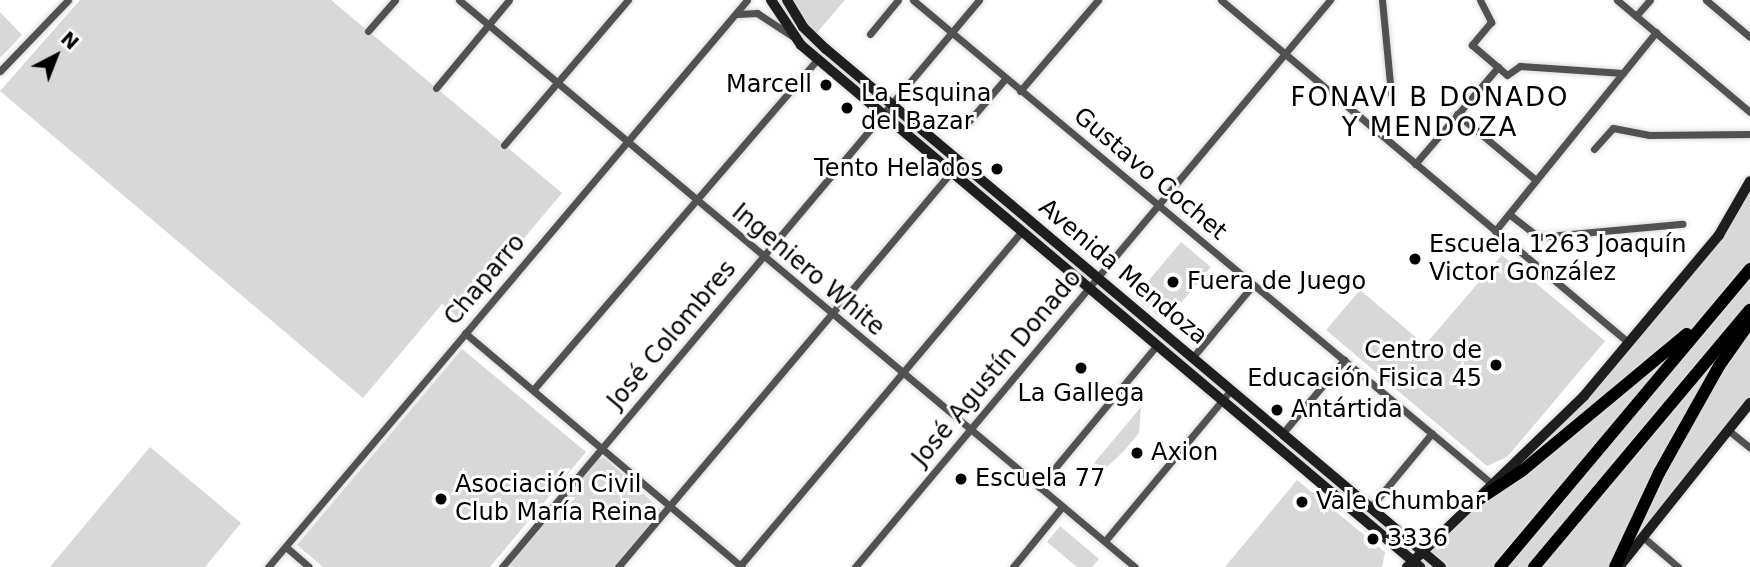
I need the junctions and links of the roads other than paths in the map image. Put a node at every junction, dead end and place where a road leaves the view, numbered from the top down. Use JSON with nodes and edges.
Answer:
{"nodes":[{"id":1,"x":68,"y":0,"type":"edge"},
{"id":2,"x":395,"y":0,"type":"edge"},
{"id":3,"x":458,"y":0,"type":"edge"},
{"id":4,"x":509,"y":0,"type":"edge"},
{"id":5,"x":628,"y":0,"type":"edge"},
{"id":6,"x":747,"y":0,"type":"edge"},
{"id":7,"x":771,"y":0,"type":"edge"},
{"id":8,"x":787,"y":0,"type":"edge"},
{"id":9,"x":898,"y":0,"type":"edge"},
{"id":10,"x":913,"y":0,"type":"edge"},
{"id":11,"x":979,"y":0,"type":"edge"},
{"id":12,"x":1098,"y":0,"type":"edge"},
{"id":13,"x":1221,"y":0,"type":"edge"},
{"id":14,"x":1330,"y":0,"type":"edge"},
{"id":15,"x":1382,"y":0,"type":"edge"},
{"id":16,"x":1480,"y":0,"type":"edge"},
{"id":17,"x":1617,"y":0,"type":"edge"},
{"id":18,"x":1650,"y":0,"type":"edge"},
{"id":19,"x":1706,"y":0,"type":"edge"},
{"id":20,"x":1636,"y":16,"type":"junction"},
{"id":21,"x":732,"y":18,"type":"junction"},
{"id":22,"x":488,"y":25,"type":"junction"},
{"id":23,"x":368,"y":31,"type":"dead end"},
{"id":24,"x":1656,"y":32,"type":"junction"},
{"id":25,"x":951,"y":33,"type":"junction"},
{"id":26,"x":870,"y":34,"type":"dead end"},
{"id":27,"x":792,"y":36,"type":"junction"},
{"id":28,"x":1750,"y":37,"type":"edge"},
{"id":29,"x":1285,"y":54,"type":"junction"},
{"id":30,"x":818,"y":59,"type":"junction"},
{"id":31,"x":1497,"y":67,"type":"junction"},
{"id":32,"x":0,"y":71,"type":"edge"},
{"id":33,"x":1623,"y":73,"type":"junction"},
{"id":34,"x":1005,"y":79,"type":"junction"},
{"id":35,"x":557,"y":83,"type":"junction"},
{"id":36,"x":436,"y":88,"type":"dead end"},
{"id":37,"x":1020,"y":91,"type":"junction"},
{"id":38,"x":1391,"y":94,"type":"dead end"},
{"id":39,"x":891,"y":104,"type":"junction"},
{"id":40,"x":1750,"y":112,"type":"edge"},
{"id":41,"x":883,"y":113,"type":"junction"},
{"id":42,"x":1457,"y":114,"type":"junction"},
{"id":43,"x":969,"y":121,"type":"dead end"},
{"id":44,"x":1750,"y":134,"type":"edge"},
{"id":45,"x":627,"y":141,"type":"junction"},
{"id":46,"x":504,"y":145,"type":"dead end"},
{"id":47,"x":1594,"y":149,"type":"dead end"},
{"id":48,"x":1415,"y":164,"type":"junction"},
{"id":49,"x":952,"y":171,"type":"junction"},
{"id":50,"x":1536,"y":180,"type":"junction"},
{"id":51,"x":1750,"y":181,"type":"edge"},
{"id":52,"x":696,"y":200,"type":"junction"},
{"id":53,"x":1157,"y":205,"type":"junction"},
{"id":54,"x":1509,"y":214,"type":"junction"},
{"id":55,"x":1682,"y":224,"type":"dead end"},
{"id":56,"x":1022,"y":231,"type":"junction"},
{"id":57,"x":1495,"y":231,"type":"junction"},
{"id":58,"x":762,"y":258,"type":"junction"},
{"id":59,"x":1750,"y":269,"type":"edge"},
{"id":60,"x":1097,"y":277,"type":"junction"},
{"id":61,"x":1253,"y":285,"type":"junction"},
{"id":62,"x":1089,"y":287,"type":"junction"},
{"id":63,"x":1726,"y":298,"type":"junction"},
{"id":64,"x":1750,"y":310,"type":"edge"},
{"id":65,"x":831,"y":314,"type":"junction"},
{"id":66,"x":1750,"y":322,"type":"edge"},
{"id":67,"x":465,"y":333,"type":"junction"},
{"id":68,"x":1629,"y":343,"type":"junction"},
{"id":69,"x":1157,"y":345,"type":"junction"},
{"id":70,"x":1192,"y":358,"type":"junction"},
{"id":71,"x":1344,"y":360,"type":"junction"},
{"id":72,"x":901,"y":373,"type":"junction"},
{"id":73,"x":533,"y":390,"type":"junction"},
{"id":74,"x":1231,"y":390,"type":"junction"},
{"id":75,"x":1223,"y":400,"type":"junction"},
{"id":76,"x":1750,"y":403,"type":"edge"},
{"id":77,"x":1728,"y":429,"type":"junction"},
{"id":78,"x":971,"y":431,"type":"junction"},
{"id":79,"x":1432,"y":433,"type":"junction"},
{"id":80,"x":1282,"y":434,"type":"junction"},
{"id":81,"x":601,"y":448,"type":"junction"},
{"id":82,"x":1299,"y":448,"type":"junction"},
{"id":83,"x":1750,"y":448,"type":"edge"},
{"id":84,"x":1291,"y":458,"type":"junction"},
{"id":85,"x":1492,"y":484,"type":"junction"},
{"id":86,"x":1039,"y":487,"type":"junction"},
{"id":87,"x":1472,"y":504,"type":"junction"},
{"id":88,"x":669,"y":506,"type":"junction"},
{"id":89,"x":1062,"y":507,"type":"junction"},
{"id":90,"x":1370,"y":508,"type":"junction"},
{"id":91,"x":1643,"y":537,"type":"junction"},
{"id":92,"x":1105,"y":541,"type":"junction"},
{"id":93,"x":286,"y":547,"type":"junction"},
{"id":94,"x":1421,"y":551,"type":"junction"},
{"id":95,"x":1413,"y":565,"type":"edge"},
{"id":96,"x":268,"y":567,"type":"edge"},
{"id":97,"x":309,"y":567,"type":"edge"},
{"id":98,"x":502,"y":567,"type":"edge"},
{"id":99,"x":618,"y":567,"type":"edge"},
{"id":100,"x":740,"y":567,"type":"edge"},
{"id":101,"x":855,"y":567,"type":"edge"},
{"id":102,"x":1013,"y":567,"type":"edge"},
{"id":103,"x":1135,"y":567,"type":"edge"},
{"id":104,"x":1441,"y":567,"type":"edge"},
{"id":105,"x":1500,"y":567,"type":"edge"},
{"id":106,"x":1534,"y":567,"type":"edge"},
{"id":107,"x":1617,"y":567,"type":"edge"},
{"id":108,"x":1678,"y":567,"type":"edge"}],
"edges":[{"from":1,"to":32,"type":"street"},
{"from":2,"to":23,"type":"street"},
{"from":3,"to":22,"type":"street","name":"Ingeniero White"},
{"from":4,"to":22,"type":"street"},
{"from":5,"to":35,"type":"street"},
{"from":6,"to":21,"type":"street","name":"Chaparro"},
{"from":7,"to":27,"type":"main road","name":"Avenida Mendoza"},
{"from":8,"to":39,"type":"main road","name":"Avenida Mendoza"},
{"from":9,"to":26,"type":"street"},
{"from":10,"to":25,"type":"street","name":"Gustavo Cochet"},
{"from":11,"to":25,"type":"street","name":"José Colombres"},
{"from":12,"to":37,"type":"street"},
{"from":13,"to":29,"type":"street"},
{"from":14,"to":29,"type":"street","name":"José Agustín Donado"},
{"from":15,"to":38,"type":"street"},
{"from":16,"to":31,"type":"street"},
{"from":17,"to":20,"type":"street"},
{"from":18,"to":20,"type":"street"},
{"from":19,"to":28,"type":"street"},
{"from":20,"to":24,"type":"street"},
{"from":21,"to":27,"type":"street"},
{"from":21,"to":45,"type":"street","name":"Chaparro"},
{"from":22,"to":35,"type":"street","name":"Ingeniero White"},
{"from":22,"to":36,"type":"street"},
{"from":24,"to":33,"type":"street"},
{"from":24,"to":40,"type":"street"},
{"from":25,"to":34,"type":"street","name":"Gustavo Cochet"},
{"from":25,"to":39,"type":"street","name":"José Colombres"},
{"from":27,"to":30,"type":"main road","name":"Avenida Mendoza"},
{"from":29,"to":48,"type":"street"},
{"from":29,"to":53,"type":"street","name":"José Agustín Donado"},
{"from":30,"to":41,"type":"main road","name":"Avenida Mendoza"},
{"from":30,"to":52,"type":"street"},
{"from":31,"to":33,"type":"street"},
{"from":31,"to":42,"type":"street"},
{"from":33,"to":50,"type":"street"},
{"from":34,"to":37,"type":"street","name":"Gustavo Cochet"},
{"from":34,"to":43,"type":"street"},
{"from":35,"to":45,"type":"street","name":"Ingeniero White"},
{"from":35,"to":46,"type":"street"},
{"from":37,"to":53,"type":"street","name":"Gustavo Cochet"},
{"from":39,"to":41,"type":"street","name":"José Colombres"},
{"from":39,"to":60,"type":"main road","name":"Avenida Mendoza"},
{"from":41,"to":49,"type":"main road","name":"Avenida Mendoza"},
{"from":41,"to":58,"type":"street","name":"José Colombres"},
{"from":42,"to":48,"type":"street"},
{"from":42,"to":50,"type":"street"},
{"from":44,"to":47,"type":"street"},
{"from":45,"to":52,"type":"street","name":"Ingeniero White"},
{"from":45,"to":67,"type":"street","name":"Chaparro"},
{"from":48,"to":57,"type":"street"},
{"from":49,"to":56,"type":"main road","name":"Avenida Mendoza"},
{"from":49,"to":65,"type":"street"},
{"from":50,"to":54,"type":"street"},
{"from":51,"to":68,"type":"main road"},
{"from":52,"to":58,"type":"street","name":"Ingeniero White"},
{"from":52,"to":73,"type":"street"},
{"from":53,"to":60,"type":"street","name":"José Agustín Donado"},
{"from":53,"to":61,"type":"street","name":"Gustavo Cochet"},
{"from":54,"to":55,"type":"street"},
{"from":54,"to":57,"type":"street"},
{"from":56,"to":62,"type":"main road","name":"Avenida Mendoza"},
{"from":56,"to":72,"type":"street"},
{"from":57,"to":68,"type":"street"},
{"from":58,"to":65,"type":"street","name":"Ingeniero White"},
{"from":58,"to":81,"type":"street","name":"José Colombres"},
{"from":59,"to":63,"type":"highway"},
{"from":60,"to":62,"type":"street","name":"José Agustín Donado"},
{"from":60,"to":70,"type":"main road","name":"Avenida Mendoza"},
{"from":61,"to":70,"type":"street"},
{"from":61,"to":71,"type":"street","name":"Gustavo Cochet"},
{"from":62,"to":69,"type":"main road","name":"Avenida Mendoza"},
{"from":62,"to":78,"type":"street","name":"José Agustín Donado"},
{"from":63,"to":87,"type":"highway"},
{"from":63,"to":105,"type":"highway"},
{"from":64,"to":106,"type":"highway"},
{"from":65,"to":72,"type":"street","name":"Ingeniero White"},
{"from":65,"to":88,"type":"street"},
{"from":66,"to":107,"type":"highway"},
{"from":67,"to":73,"type":"street"},
{"from":67,"to":93,"type":"street","name":"Chaparro"},
{"from":68,"to":85,"type":"main road"},
{"from":69,"to":75,"type":"main road","name":"Avenida Mendoza"},
{"from":69,"to":86,"type":"street"},
{"from":70,"to":74,"type":"main road","name":"Avenida Mendoza"},
{"from":71,"to":79,"type":"street","name":"Gustavo Cochet"},
{"from":71,"to":80,"type":"street"},
{"from":72,"to":78,"type":"street","name":"Ingeniero White"},
{"from":72,"to":100,"type":"street"},
{"from":73,"to":81,"type":"street"},
{"from":74,"to":75,"type":"street"},
{"from":74,"to":80,"type":"main road","name":"Avenida Mendoza"},
{"from":75,"to":84,"type":"main road","name":"Avenida Mendoza"},
{"from":75,"to":92,"type":"street"},
{"from":76,"to":77,"type":"main road"},
{"from":77,"to":83,"type":"street"},
{"from":77,"to":91,"type":"main road"},
{"from":78,"to":86,"type":"street","name":"Ingeniero White"},
{"from":78,"to":101,"type":"street","name":"José Agustín Donado"},
{"from":79,"to":85,"type":"street","name":"Gustavo Cochet"},
{"from":79,"to":90,"type":"street"},
{"from":80,"to":82,"type":"main road","name":"Avenida Mendoza"},
{"from":81,"to":88,"type":"street"},
{"from":81,"to":98,"type":"street","name":"José Colombres"},
{"from":82,"to":84,"type":"main road"},
{"from":82,"to":90,"type":"main road","name":"Avenida Mendoza"},
{"from":84,"to":95,"type":"main road","name":"Avenida Mendoza"},
{"from":85,"to":87,"type":"main road"},
{"from":86,"to":89,"type":"street","name":"Ingeniero White"},
{"from":87,"to":94,"type":"main road"},
{"from":88,"to":99,"type":"street"},
{"from":88,"to":100,"type":"street"},
{"from":89,"to":92,"type":"street","name":"Ingeniero White"},
{"from":89,"to":102,"type":"street"},
{"from":90,"to":94,"type":"main road","name":"Avenida Mendoza"},
{"from":91,"to":107,"type":"main road"},
{"from":91,"to":108,"type":"street"},
{"from":92,"to":103,"type":"street","name":"Ingeniero White"},
{"from":93,"to":96,"type":"street","name":"Chaparro"},
{"from":93,"to":97,"type":"street"},
{"from":94,"to":95,"type":"main road"},
{"from":94,"to":104,"type":"main road","name":"Avenida Mendoza"}]}
